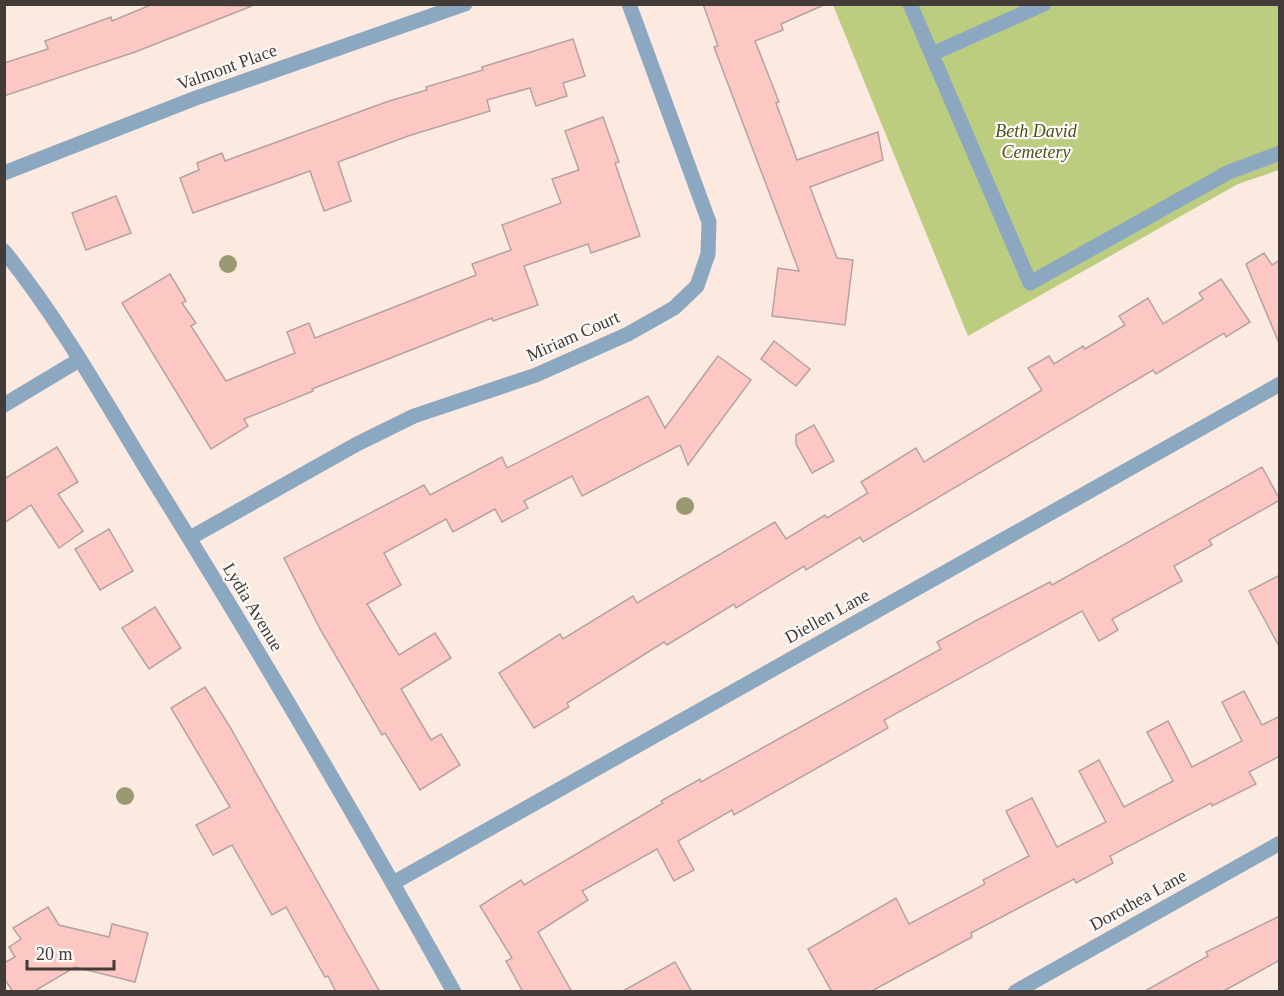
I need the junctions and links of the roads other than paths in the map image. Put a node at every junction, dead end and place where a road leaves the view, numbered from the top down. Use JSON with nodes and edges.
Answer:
{"nodes":[{"id":1,"x":465,"y":4,"type":"edge"},
{"id":2,"x":629,"y":4,"type":"edge"},
{"id":3,"x":910,"y":4,"type":"edge"},
{"id":4,"x":1044,"y":4,"type":"edge"},
{"id":5,"x":932,"y":54,"type":"junction"},
{"id":6,"x":1280,"y":153,"type":"edge"},
{"id":7,"x":4,"y":173,"type":"edge"},
{"id":8,"x":4,"y":251,"type":"edge"},
{"id":9,"x":79,"y":360,"type":"junction"},
{"id":10,"x":1280,"y":384,"type":"edge"},
{"id":11,"x":4,"y":405,"type":"edge"},
{"id":12,"x":190,"y":538,"type":"junction"},
{"id":13,"x":1280,"y":843,"type":"edge"},
{"id":14,"x":393,"y":882,"type":"junction"},
{"id":15,"x":454,"y":992,"type":"edge"},
{"id":16,"x":1016,"y":992,"type":"edge"}],
"edges":[{"from":1,"to":7,"type":"street","name":"Valmont Place"},
{"from":2,"to":12,"type":"street","name":"Miriam Court"},
{"from":3,"to":5,"type":"street"},
{"from":4,"to":5,"type":"street"},
{"from":5,"to":6,"type":"street"},
{"from":8,"to":9,"type":"street","name":"Lydia Avenue"},
{"from":9,"to":11,"type":"street"},
{"from":9,"to":12,"type":"street","name":"Lydia Avenue"},
{"from":10,"to":14,"type":"street","name":"Diellen Lane"},
{"from":12,"to":14,"type":"street","name":"Lydia Avenue"},
{"from":13,"to":16,"type":"street","name":"Dorothea Lane"},
{"from":14,"to":15,"type":"street","name":"Lydia Avenue"}]}
